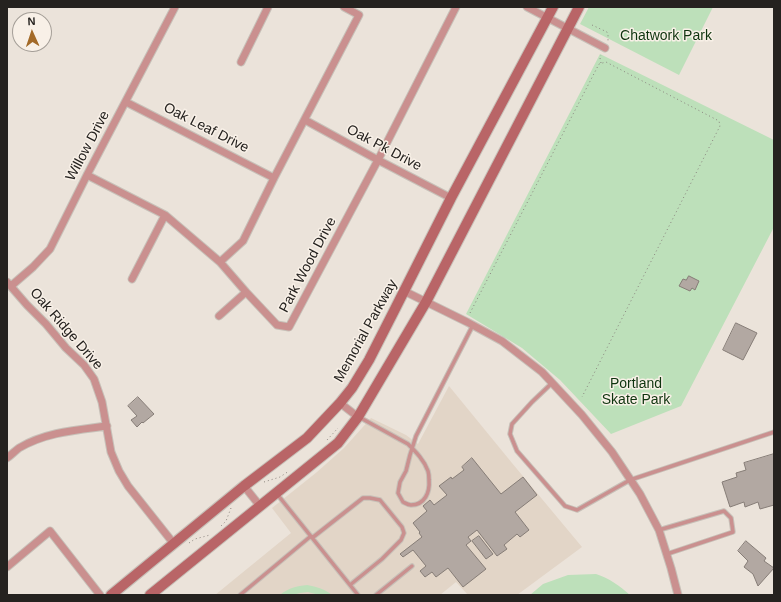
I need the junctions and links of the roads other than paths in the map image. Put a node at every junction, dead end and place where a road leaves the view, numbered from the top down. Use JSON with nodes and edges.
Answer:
{"nodes":[{"id":1,"x":175,"y":7,"type":"edge"},
{"id":2,"x":268,"y":7,"type":"edge"},
{"id":3,"x":344,"y":7,"type":"edge"},
{"id":4,"x":456,"y":7,"type":"edge"},
{"id":5,"x":527,"y":7,"type":"edge"},
{"id":6,"x":553,"y":7,"type":"edge"},
{"id":7,"x":579,"y":7,"type":"edge"},
{"id":8,"x":548,"y":18,"type":"junction"},
{"id":9,"x":568,"y":28,"type":"junction"},
{"id":10,"x":605,"y":48,"type":"dead end"},
{"id":11,"x":241,"y":62,"type":"dead end"},
{"id":12,"x":126,"y":102,"type":"junction"},
{"id":13,"x":305,"y":120,"type":"junction"},
{"id":14,"x":378,"y":160,"type":"junction"},
{"id":15,"x":87,"y":175,"type":"junction"},
{"id":16,"x":274,"y":178,"type":"junction"},
{"id":17,"x":451,"y":198,"type":"junction"},
{"id":18,"x":165,"y":215,"type":"junction"},
{"id":19,"x":220,"y":262,"type":"junction"},
{"id":20,"x":132,"y":279,"type":"dead end"},
{"id":21,"x":9,"y":284,"type":"edge"},
{"id":22,"x":404,"y":291,"type":"junction"},
{"id":23,"x":246,"y":292,"type":"junction"},
{"id":24,"x":426,"y":302,"type":"junction"},
{"id":25,"x":219,"y":316,"type":"dead end"},
{"id":26,"x":473,"y":325,"type":"junction"},
{"id":27,"x":552,"y":383,"type":"junction"},
{"id":28,"x":340,"y":403,"type":"junction"},
{"id":29,"x":358,"y":417,"type":"junction"},
{"id":30,"x":106,"y":426,"type":"junction"},
{"id":31,"x":774,"y":432,"type":"edge"},
{"id":32,"x":412,"y":448,"type":"junction"},
{"id":33,"x":7,"y":458,"type":"edge"},
{"id":34,"x":630,"y":480,"type":"junction"},
{"id":35,"x":244,"y":486,"type":"junction"},
{"id":36,"x":276,"y":493,"type":"junction"},
{"id":37,"x":260,"y":506,"type":"junction"},
{"id":38,"x":659,"y":530,"type":"junction"},
{"id":39,"x":311,"y":537,"type":"junction"},
{"id":40,"x":174,"y":544,"type":"junction"},
{"id":41,"x":667,"y":554,"type":"junction"},
{"id":42,"x":7,"y":566,"type":"edge"},
{"id":43,"x":412,"y":566,"type":"dead end"},
{"id":44,"x":350,"y":585,"type":"junction"},
{"id":45,"x":100,"y":595,"type":"edge"},
{"id":46,"x":111,"y":595,"type":"edge"},
{"id":47,"x":150,"y":595,"type":"edge"},
{"id":48,"x":240,"y":595,"type":"edge"},
{"id":49,"x":358,"y":595,"type":"edge"},
{"id":50,"x":376,"y":595,"type":"edge"},
{"id":51,"x":678,"y":595,"type":"edge"}],
"edges":[{"from":1,"to":12,"type":"street","name":"Willow Drive"},
{"from":2,"to":11,"type":"street"},
{"from":3,"to":13,"type":"street"},
{"from":4,"to":14,"type":"street","name":"Park Wood Drive"},
{"from":5,"to":8,"type":"street"},
{"from":6,"to":8,"type":"street","name":"Memorial Parkway"},
{"from":7,"to":9,"type":"street"},
{"from":8,"to":9,"type":"street"},
{"from":8,"to":17,"type":"street","name":"Memorial Parkway"},
{"from":9,"to":10,"type":"street"},
{"from":9,"to":24,"type":"street"},
{"from":12,"to":15,"type":"street","name":"Willow Drive"},
{"from":12,"to":16,"type":"street","name":"Oak Leaf Drive"},
{"from":13,"to":14,"type":"street","name":"Oak Pk Drive"},
{"from":13,"to":16,"type":"street"},
{"from":14,"to":17,"type":"street","name":"Oak Pk Drive"},
{"from":14,"to":23,"type":"street","name":"Park Wood Drive"},
{"from":15,"to":18,"type":"street","name":"Park Wood Drive"},
{"from":15,"to":21,"type":"street","name":"Willow Drive"},
{"from":16,"to":19,"type":"street"},
{"from":17,"to":22,"type":"street","name":"Memorial Parkway"},
{"from":18,"to":19,"type":"street","name":"Park Wood Drive"},
{"from":18,"to":20,"type":"street"},
{"from":19,"to":23,"type":"street","name":"Park Wood Drive"},
{"from":21,"to":30,"type":"street","name":"Oak Ridge Drive"},
{"from":22,"to":24,"type":"street"},
{"from":22,"to":28,"type":"street","name":"Memorial Parkway"},
{"from":23,"to":25,"type":"street"},
{"from":24,"to":26,"type":"street"},
{"from":24,"to":29,"type":"street"},
{"from":26,"to":27,"type":"street"},
{"from":26,"to":32,"type":"lane"},
{"from":27,"to":34,"type":"street"},
{"from":27,"to":34,"type":"lane"},
{"from":28,"to":29,"type":"street"},
{"from":28,"to":35,"type":"street","name":"Memorial Parkway"},
{"from":29,"to":32,"type":"lane"},
{"from":29,"to":36,"type":"street"},
{"from":30,"to":33,"type":"street"},
{"from":30,"to":40,"type":"street","name":"Oak Ridge Drive"},
{"from":31,"to":34,"type":"lane"},
{"from":32,"to":32,"type":"lane"},
{"from":34,"to":38,"type":"street"},
{"from":35,"to":37,"type":"street"},
{"from":35,"to":40,"type":"street","name":"Memorial Parkway"},
{"from":36,"to":37,"type":"street"},
{"from":36,"to":39,"type":"lane"},
{"from":37,"to":47,"type":"street"},
{"from":38,"to":41,"type":"street"},
{"from":38,"to":41,"type":"lane"},
{"from":39,"to":44,"type":"lane"},
{"from":39,"to":44,"type":"lane"},
{"from":39,"to":48,"type":"lane"},
{"from":40,"to":46,"type":"street","name":"Memorial Parkway"},
{"from":41,"to":51,"type":"street"},
{"from":42,"to":45,"type":"street"},
{"from":43,"to":50,"type":"lane"},
{"from":44,"to":49,"type":"lane"}]}
